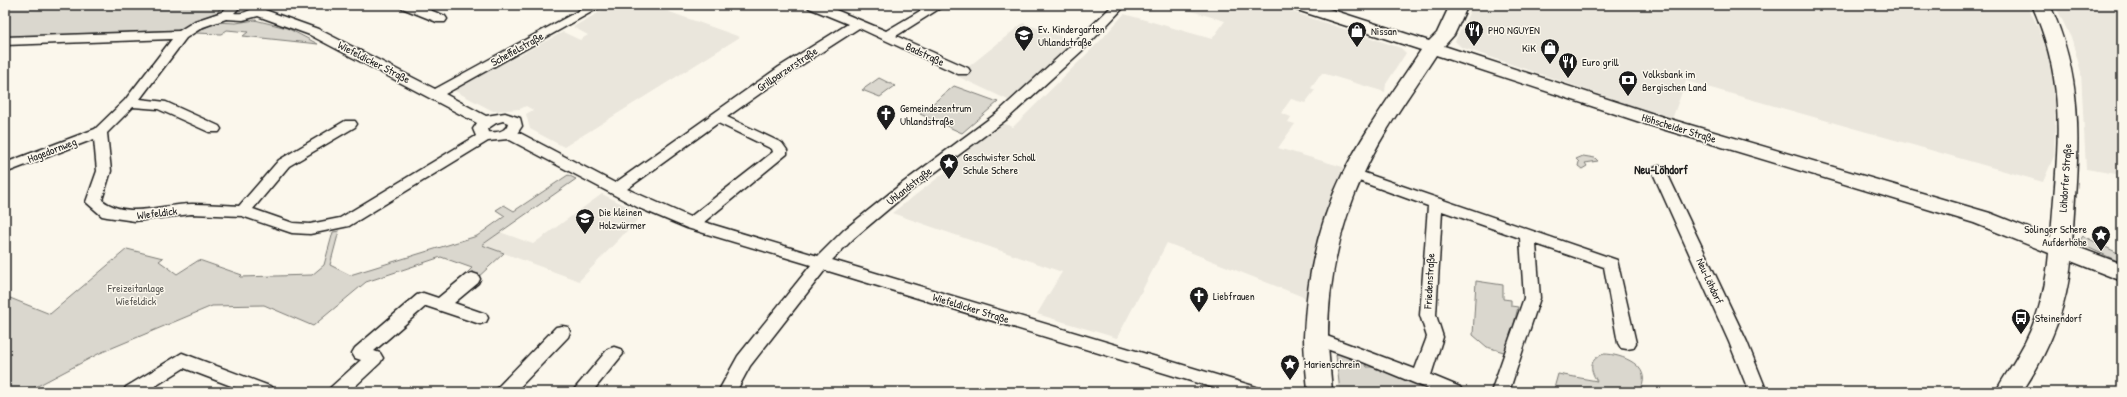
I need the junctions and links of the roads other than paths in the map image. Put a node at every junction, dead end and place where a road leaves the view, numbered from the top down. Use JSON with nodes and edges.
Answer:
{"nodes":[{"id":1,"x":406,"y":5,"type":"edge"},
{"id":2,"x":598,"y":5,"type":"edge"},
{"id":3,"x":813,"y":5,"type":"edge"},
{"id":4,"x":939,"y":5,"type":"edge"},
{"id":5,"x":1120,"y":5,"type":"edge"},
{"id":6,"x":1300,"y":5,"type":"edge"},
{"id":7,"x":1448,"y":5,"type":"edge"},
{"id":8,"x":1459,"y":5,"type":"edge"},
{"id":9,"x":2041,"y":5,"type":"edge"},
{"id":10,"x":259,"y":8,"type":"edge"},
{"id":11,"x":232,"y":10,"type":"edge"},
{"id":12,"x":441,"y":19,"type":"dead end"},
{"id":13,"x":858,"y":23,"type":"junction"},
{"id":14,"x":182,"y":35,"type":"junction"},
{"id":15,"x":887,"y":36,"type":"junction"},
{"id":16,"x":5,"y":41,"type":"edge"},
{"id":17,"x":1432,"y":48,"type":"junction"},
{"id":18,"x":963,"y":71,"type":"dead end"},
{"id":19,"x":436,"y":94,"type":"junction"},
{"id":20,"x":130,"y":103,"type":"junction"},
{"id":21,"x":718,"y":118,"type":"junction"},
{"id":22,"x":350,"y":124,"type":"dead end"},
{"id":23,"x":214,"y":130,"type":"dead end"},
{"id":24,"x":486,"y":130,"type":"junction"},
{"id":25,"x":100,"y":132,"type":"junction"},
{"id":26,"x":508,"y":133,"type":"junction"},
{"id":27,"x":5,"y":168,"type":"edge"},
{"id":28,"x":1659,"y":171,"type":"dead end"},
{"id":29,"x":1353,"y":174,"type":"junction"},
{"id":30,"x":616,"y":189,"type":"junction"},
{"id":31,"x":1436,"y":204,"type":"junction"},
{"id":32,"x":243,"y":211,"type":"junction"},
{"id":33,"x":692,"y":224,"type":"junction"},
{"id":34,"x":1528,"y":235,"type":"junction"},
{"id":35,"x":2060,"y":248,"type":"junction"},
{"id":36,"x":822,"y":263,"type":"junction"},
{"id":37,"x":2122,"y":274,"type":"edge"},
{"id":38,"x":472,"y":279,"type":"dead end"},
{"id":39,"x":441,"y":305,"type":"junction"},
{"id":40,"x":480,"y":318,"type":"dead end"},
{"id":41,"x":562,"y":332,"type":"dead end"},
{"id":42,"x":1316,"y":338,"type":"junction"},
{"id":43,"x":1627,"y":343,"type":"dead end"},
{"id":44,"x":614,"y":354,"type":"dead end"},
{"id":45,"x":1421,"y":378,"type":"junction"},
{"id":46,"x":132,"y":392,"type":"edge"},
{"id":47,"x":266,"y":392,"type":"edge"},
{"id":48,"x":337,"y":392,"type":"edge"},
{"id":49,"x":504,"y":392,"type":"edge"},
{"id":50,"x":581,"y":392,"type":"edge"},
{"id":51,"x":727,"y":392,"type":"edge"},
{"id":52,"x":1250,"y":392,"type":"edge"},
{"id":53,"x":1320,"y":392,"type":"edge"},
{"id":54,"x":1454,"y":392,"type":"edge"},
{"id":55,"x":1500,"y":392,"type":"edge"},
{"id":56,"x":1758,"y":392,"type":"edge"},
{"id":57,"x":2008,"y":392,"type":"edge"}],
"edges":[{"from":1,"to":12,"type":"street"},
{"from":2,"to":19,"type":"street","name":"Scheffelstraße"},
{"from":3,"to":13,"type":"street","name":"Badstraße"},
{"from":4,"to":15,"type":"street","name":"Badstraße"},
{"from":5,"to":36,"type":"street","name":"Uhlandstraße"},
{"from":6,"to":17,"type":"main road","name":"Höhscheider Straße"},
{"from":7,"to":17,"type":"main road"},
{"from":8,"to":17,"type":"main road"},
{"from":9,"to":35,"type":"main road","name":"Löhdorfer Straße"},
{"from":10,"to":11,"type":"street","name":"Wiefeldicker Straße"},
{"from":10,"to":19,"type":"street","name":"Wiefeldicker Straße"},
{"from":11,"to":14,"type":"street","name":"Wiefeldicker Straße"},
{"from":13,"to":15,"type":"street","name":"Badstraße"},
{"from":13,"to":21,"type":"street","name":"Grillparzerstraße"},
{"from":14,"to":16,"type":"street"},
{"from":14,"to":20,"type":"street"},
{"from":15,"to":18,"type":"street","name":"Badstraße"},
{"from":17,"to":29,"type":"main road"},
{"from":17,"to":35,"type":"main road","name":"Höhscheider Straße"},
{"from":19,"to":24,"type":"street","name":"Wiefeldicker Straße"},
{"from":20,"to":23,"type":"street"},
{"from":20,"to":25,"type":"street"},
{"from":21,"to":30,"type":"street","name":"Grillparzerstraße"},
{"from":21,"to":33,"type":"street"},
{"from":22,"to":32,"type":"street"},
{"from":24,"to":26,"type":"street"},
{"from":24,"to":26,"type":"street"},
{"from":24,"to":32,"type":"street","name":"Wiefeldick"},
{"from":25,"to":27,"type":"street","name":"Hagedornweg"},
{"from":25,"to":32,"type":"street","name":"Wiefeldick"},
{"from":26,"to":30,"type":"street","name":"Wiefeldicker Straße"},
{"from":28,"to":56,"type":"street","name":"Neu-Löhdorf"},
{"from":29,"to":31,"type":"street"},
{"from":29,"to":42,"type":"main road"},
{"from":30,"to":33,"type":"street","name":"Wiefeldicker Straße"},
{"from":31,"to":34,"type":"street"},
{"from":31,"to":45,"type":"street","name":"Friedenstraße"},
{"from":33,"to":36,"type":"street","name":"Wiefeldicker Straße"},
{"from":34,"to":43,"type":"street"},
{"from":34,"to":55,"type":"street"},
{"from":35,"to":37,"type":"main road","name":"Höhscheider Straße"},
{"from":35,"to":57,"type":"main road","name":"Löhdorfer Straße"},
{"from":36,"to":51,"type":"street","name":"Uhlandstraße"},
{"from":36,"to":52,"type":"street","name":"Wiefeldicker Straße"},
{"from":38,"to":39,"type":"street"},
{"from":39,"to":40,"type":"street"},
{"from":39,"to":48,"type":"street"},
{"from":41,"to":49,"type":"street"},
{"from":42,"to":45,"type":"street"},
{"from":42,"to":53,"type":"main road"},
{"from":44,"to":50,"type":"street"},
{"from":45,"to":54,"type":"street"},
{"from":46,"to":47,"type":"street"}]}
